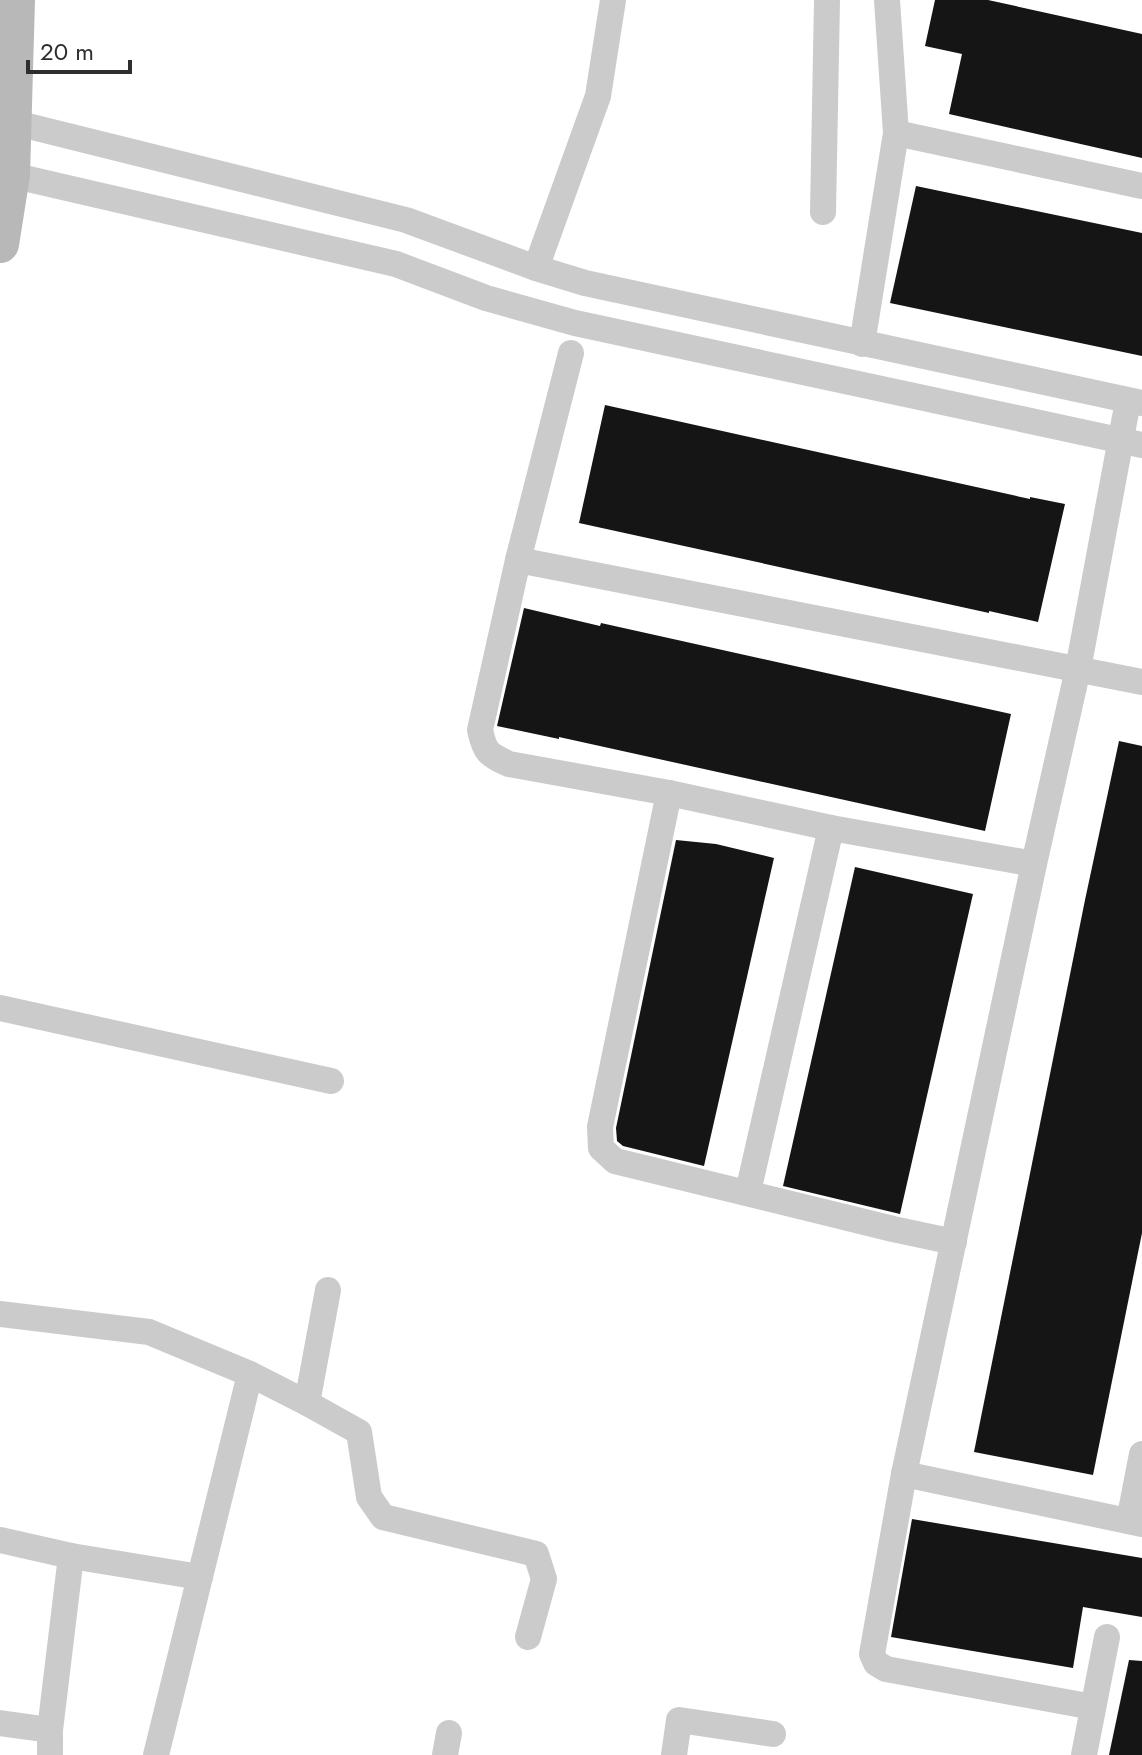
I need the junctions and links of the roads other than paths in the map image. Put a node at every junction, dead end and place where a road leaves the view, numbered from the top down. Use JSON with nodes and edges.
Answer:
{"nodes":[{"id":1,"x":613,"y":0,"type":"edge"},
{"id":2,"x":827,"y":0,"type":"edge"},
{"id":3,"x":887,"y":0,"type":"edge"},
{"id":4,"x":11,"y":1,"type":"edge"},
{"id":5,"x":12,"y":122,"type":"junction"},
{"id":6,"x":896,"y":133,"type":"junction"},
{"id":7,"x":11,"y":175,"type":"junction"},
{"id":8,"x":1142,"y":186,"type":"edge"},
{"id":9,"x":823,"y":212,"type":"dead end"},
{"id":10,"x":0,"y":244,"type":"edge"},
{"id":11,"x":536,"y":268,"type":"junction"},
{"id":12,"x":585,"y":283,"type":"junction"},
{"id":13,"x":575,"y":323,"type":"junction"},
{"id":14,"x":862,"y":344,"type":"junction"},
{"id":15,"x":571,"y":353,"type":"dead end"},
{"id":16,"x":1135,"y":402,"type":"edge"},
{"id":17,"x":1131,"y":443,"type":"edge"},
{"id":18,"x":518,"y":560,"type":"junction"},
{"id":19,"x":1078,"y":669,"type":"junction"},
{"id":20,"x":1142,"y":682,"type":"edge"},
{"id":21,"x":669,"y":793,"type":"junction"},
{"id":22,"x":831,"y":828,"type":"junction"},
{"id":23,"x":1034,"y":864,"type":"junction"},
{"id":24,"x":0,"y":1008,"type":"edge"},
{"id":25,"x":331,"y":1081,"type":"dead end"},
{"id":26,"x":748,"y":1192,"type":"junction"},
{"id":27,"x":954,"y":1242,"type":"junction"},
{"id":28,"x":328,"y":1290,"type":"dead end"},
{"id":29,"x":0,"y":1314,"type":"edge"},
{"id":30,"x":250,"y":1374,"type":"junction"},
{"id":31,"x":307,"y":1403,"type":"junction"},
{"id":32,"x":1142,"y":1454,"type":"edge"},
{"id":33,"x":904,"y":1474,"type":"junction"},
{"id":34,"x":1135,"y":1522,"type":"edge"},
{"id":35,"x":0,"y":1540,"type":"edge"},
{"id":36,"x":71,"y":1556,"type":"junction"},
{"id":37,"x":200,"y":1577,"type":"junction"},
{"id":38,"x":528,"y":1637,"type":"dead end"},
{"id":39,"x":1107,"y":1637,"type":"dead end"},
{"id":40,"x":1093,"y":1707,"type":"junction"},
{"id":41,"x":0,"y":1723,"type":"edge"},
{"id":42,"x":773,"y":1734,"type":"dead end"},
{"id":43,"x":50,"y":1743,"type":"edge"},
{"id":44,"x":156,"y":1755,"type":"edge"},
{"id":45,"x":674,"y":1755,"type":"edge"},
{"id":46,"x":1084,"y":1755,"type":"edge"}],
"edges":[{"from":1,"to":11,"type":"street"},
{"from":2,"to":9,"type":"street"},
{"from":3,"to":6,"type":"street"},
{"from":4,"to":5,"type":"main road"},
{"from":5,"to":7,"type":"main road"},
{"from":5,"to":11,"type":"street"},
{"from":6,"to":8,"type":"street"},
{"from":6,"to":14,"type":"street"},
{"from":7,"to":10,"type":"main road"},
{"from":7,"to":13,"type":"street"},
{"from":11,"to":12,"type":"street"},
{"from":12,"to":13,"type":"street"},
{"from":12,"to":14,"type":"street"},
{"from":13,"to":17,"type":"street"},
{"from":14,"to":16,"type":"street"},
{"from":15,"to":18,"type":"street"},
{"from":16,"to":17,"type":"street"},
{"from":17,"to":19,"type":"street"},
{"from":18,"to":19,"type":"street"},
{"from":18,"to":21,"type":"street"},
{"from":19,"to":20,"type":"street"},
{"from":19,"to":23,"type":"street"},
{"from":21,"to":22,"type":"street"},
{"from":21,"to":26,"type":"street"},
{"from":22,"to":23,"type":"street"},
{"from":22,"to":26,"type":"street"},
{"from":23,"to":27,"type":"street"},
{"from":24,"to":25,"type":"street"},
{"from":26,"to":27,"type":"street"},
{"from":27,"to":33,"type":"street"},
{"from":28,"to":31,"type":"street"},
{"from":29,"to":30,"type":"street"},
{"from":30,"to":31,"type":"street"},
{"from":30,"to":37,"type":"street"},
{"from":31,"to":38,"type":"street"},
{"from":32,"to":34,"type":"street"},
{"from":33,"to":34,"type":"street"},
{"from":33,"to":40,"type":"street"},
{"from":35,"to":36,"type":"street"},
{"from":36,"to":37,"type":"street"},
{"from":36,"to":43,"type":"street"},
{"from":37,"to":44,"type":"street"},
{"from":39,"to":40,"type":"street"},
{"from":40,"to":46,"type":"street"},
{"from":41,"to":43,"type":"street"},
{"from":42,"to":45,"type":"street"}]}
